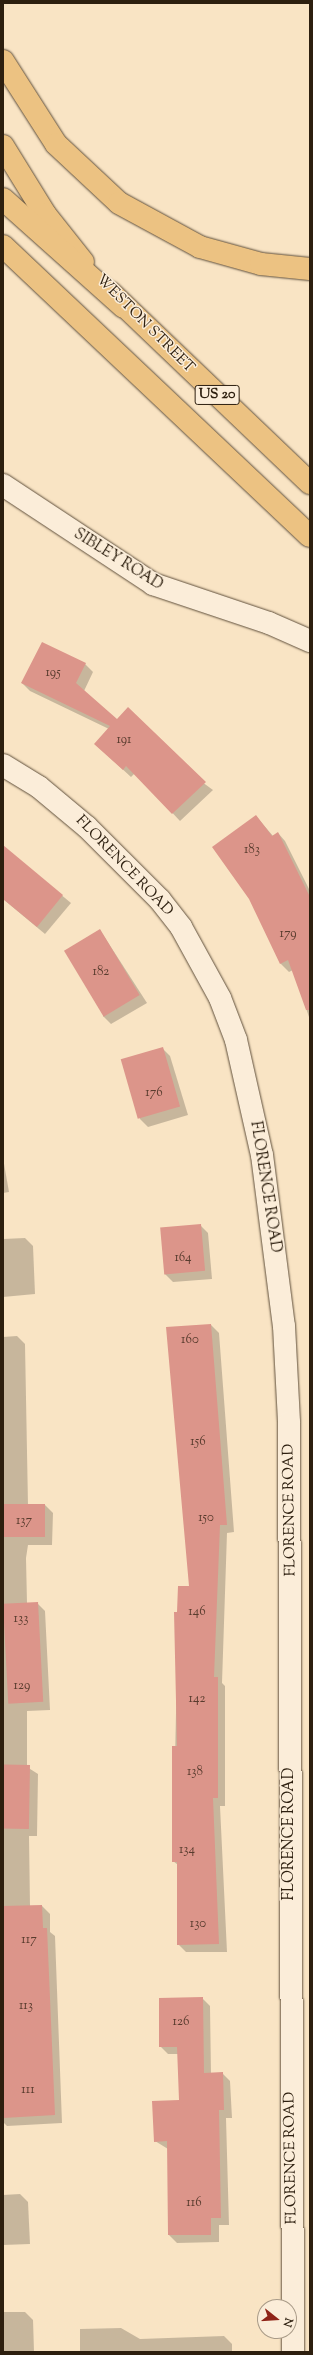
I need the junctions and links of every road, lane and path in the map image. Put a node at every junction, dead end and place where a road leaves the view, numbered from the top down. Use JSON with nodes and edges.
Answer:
{"nodes":[{"id":1,"x":3,"y":61,"type":"edge"},
{"id":2,"x":3,"y":146,"type":"edge"},
{"id":3,"x":3,"y":199,"type":"edge"},
{"id":4,"x":3,"y":246,"type":"edge"},
{"id":5,"x":310,"y":269,"type":"edge"},
{"id":6,"x":124,"y":307,"type":"junction"},
{"id":7,"x":310,"y":483,"type":"edge"},
{"id":8,"x":3,"y":485,"type":"edge"},
{"id":9,"x":310,"y":536,"type":"edge"},
{"id":10,"x":310,"y":641,"type":"edge"},
{"id":11,"x":3,"y":765,"type":"edge"},
{"id":12,"x":292,"y":2352,"type":"edge"}],
"edges":[{"from":1,"to":5,"type":"main road"},
{"from":2,"to":6,"type":"main road","name":"WESTON STREET","number":"US 20"},
{"from":3,"to":6,"type":"main road"},
{"from":4,"to":9,"type":"main road"},
{"from":6,"to":7,"type":"main road","name":"WESTON STREET","number":"US 20"},
{"from":8,"to":10,"type":"street","name":"SIBLEY ROAD"},
{"from":11,"to":12,"type":"street","name":"FLORENCE ROAD"}]}
